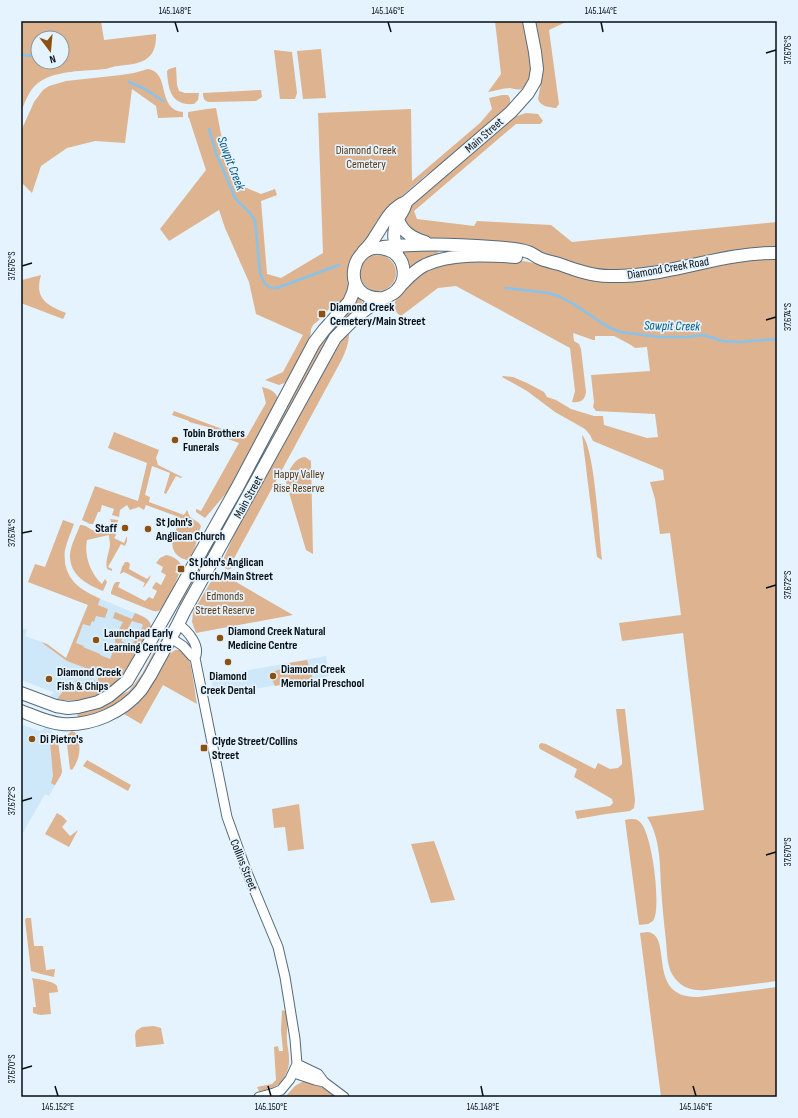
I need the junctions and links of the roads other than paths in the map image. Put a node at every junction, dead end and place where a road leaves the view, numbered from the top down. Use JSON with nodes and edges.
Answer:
{"nodes":[{"id":1,"x":529,"y":21,"type":"edge"},
{"id":2,"x":406,"y":202,"type":"junction"},
{"id":3,"x":398,"y":219,"type":"junction"},
{"id":4,"x":430,"y":244,"type":"junction"},
{"id":5,"x":395,"y":246,"type":"junction"},
{"id":6,"x":378,"y":248,"type":"junction"},
{"id":7,"x":362,"y":253,"type":"junction"},
{"id":8,"x":777,"y":253,"type":"edge"},
{"id":9,"x":537,"y":257,"type":"junction"},
{"id":10,"x":400,"y":260,"type":"junction"},
{"id":11,"x":355,"y":284,"type":"junction"},
{"id":12,"x":401,"y":286,"type":"junction"},
{"id":13,"x":382,"y":298,"type":"junction"},
{"id":14,"x":162,"y":621,"type":"junction"},
{"id":15,"x":178,"y":624,"type":"junction"},
{"id":16,"x":171,"y":638,"type":"junction"},
{"id":17,"x":196,"y":658,"type":"junction"},
{"id":18,"x":21,"y":693,"type":"edge"},
{"id":19,"x":68,"y":708,"type":"junction"},
{"id":20,"x":21,"y":711,"type":"edge"},
{"id":21,"x":76,"y":723,"type":"junction"},
{"id":22,"x":62,"y":724,"type":"junction"},
{"id":23,"x":295,"y":1068,"type":"junction"},
{"id":24,"x":259,"y":1097,"type":"edge"},
{"id":25,"x":344,"y":1097,"type":"edge"}],
"edges":[{"from":1,"to":2,"type":"main road","name":"Main Street"},
{"from":2,"to":3,"type":"main road","name":"Main Street"},
{"from":2,"to":7,"type":"main road","name":"Main Street"},
{"from":3,"to":4,"type":"main road"},
{"from":3,"to":5,"type":"main road","name":"Main Street"},
{"from":4,"to":5,"type":"main road","name":"Diamond Creek Road"},
{"from":4,"to":9,"type":"main road","name":"Diamond Creek Road"},
{"from":5,"to":6,"type":"main road","name":"Diamond Creek Road"},
{"from":5,"to":10,"type":"main road","name":"Main Street"},
{"from":6,"to":7,"type":"main road"},
{"from":6,"to":10,"type":"main road"},
{"from":7,"to":11,"type":"main road"},
{"from":8,"to":9,"type":"main road","name":"Diamond Creek Road"},
{"from":9,"to":12,"type":"main road","name":"Diamond Creek Road"},
{"from":10,"to":12,"type":"main road"},
{"from":11,"to":13,"type":"main road"},
{"from":11,"to":14,"type":"main road","name":"Main Street"},
{"from":12,"to":13,"type":"main road"},
{"from":13,"to":15,"type":"main road","name":"Main Street"},
{"from":14,"to":15,"type":"main road"},
{"from":14,"to":16,"type":"main road"},
{"from":14,"to":19,"type":"main road","name":"Main Street"},
{"from":15,"to":16,"type":"main road","name":"Main Street"},
{"from":15,"to":17,"type":"street","name":"Collins Street"},
{"from":16,"to":17,"type":"street"},
{"from":16,"to":21,"type":"main road","name":"Main Street"},
{"from":17,"to":23,"type":"street","name":"Collins Street"},
{"from":18,"to":19,"type":"main road"},
{"from":19,"to":21,"type":"main road"},
{"from":19,"to":22,"type":"main road"},
{"from":20,"to":22,"type":"main road"},
{"from":21,"to":22,"type":"main road","name":"Main Street"},
{"from":23,"to":24,"type":"street"},
{"from":23,"to":25,"type":"street"}]}
